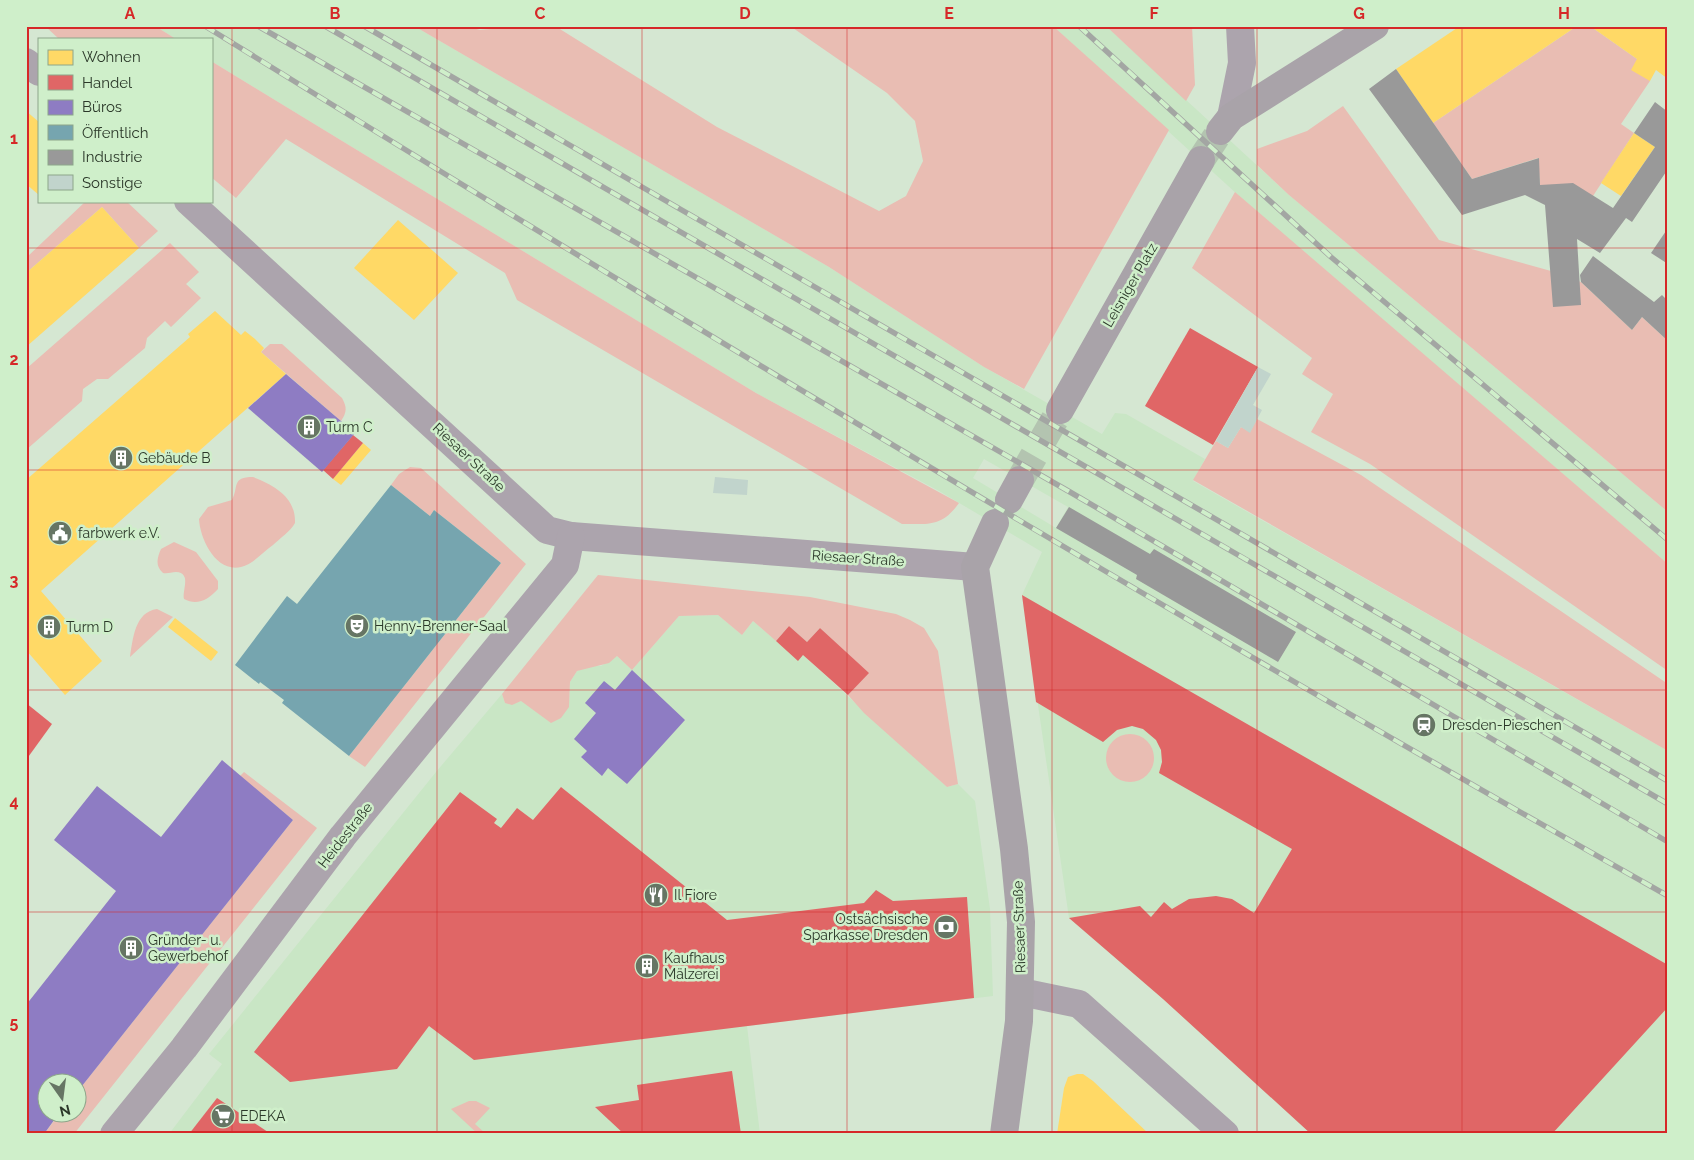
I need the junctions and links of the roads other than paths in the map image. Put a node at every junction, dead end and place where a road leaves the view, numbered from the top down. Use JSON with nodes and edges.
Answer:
{"nodes":[{"id":1,"x":1240,"y":26,"type":"edge"},
{"id":2,"x":1375,"y":26,"type":"edge"},
{"id":3,"x":26,"y":62,"type":"edge"},
{"id":4,"x":38,"y":71,"type":"edge"},
{"id":5,"x":1201,"y":160,"type":"tunnel mouth"},
{"id":6,"x":189,"y":202,"type":"edge"},
{"id":7,"x":1060,"y":410,"type":"tunnel mouth"},
{"id":8,"x":995,"y":523,"type":"dead end"},
{"id":9,"x":571,"y":536,"type":"junction"},
{"id":10,"x":975,"y":567,"type":"junction"},
{"id":11,"x":1021,"y":992,"type":"junction"},
{"id":12,"x":114,"y":1134,"type":"edge"},
{"id":13,"x":1004,"y":1134,"type":"edge"},
{"id":14,"x":1225,"y":1134,"type":"edge"}],
"edges":[{"from":1,"to":2,"type":"street"},
{"from":3,"to":4,"type":"street"},
{"from":5,"to":7,"type":"street","name":"Leisniger Platz"},
{"from":6,"to":9,"type":"street","name":"Riesaer Straße"},
{"from":8,"to":10,"type":"street"},
{"from":9,"to":10,"type":"street","name":"Riesaer Straße"},
{"from":9,"to":12,"type":"street","name":"Heidestraße"},
{"from":10,"to":11,"type":"street","name":"Riesaer Straße"},
{"from":11,"to":13,"type":"street"},
{"from":11,"to":14,"type":"street","name":"Riesaer Straße"}]}
